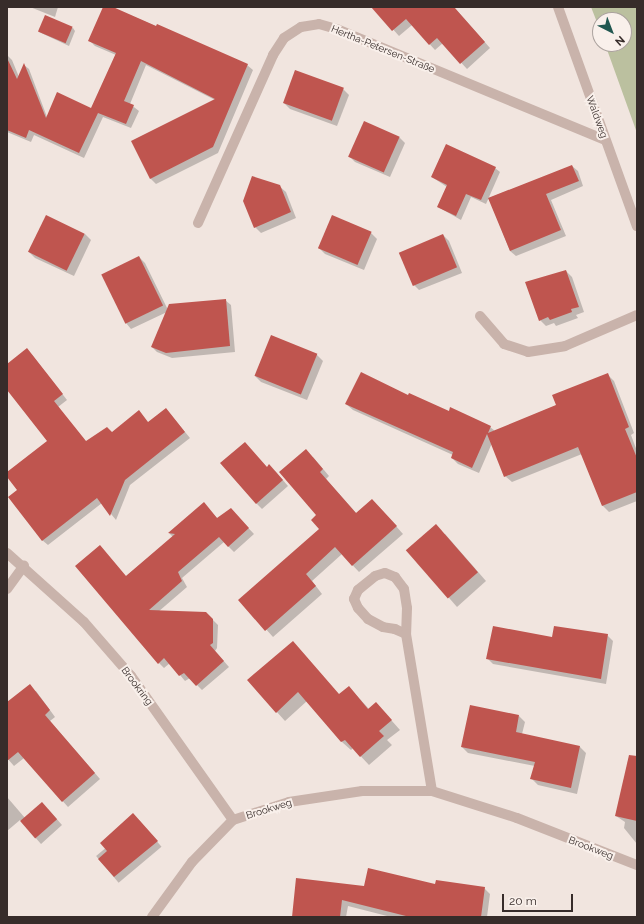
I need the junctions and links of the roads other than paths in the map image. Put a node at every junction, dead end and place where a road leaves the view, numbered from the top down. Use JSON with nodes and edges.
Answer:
{"nodes":[{"id":1,"x":558,"y":7,"type":"edge"},
{"id":2,"x":605,"y":140,"type":"junction"},
{"id":3,"x":198,"y":223,"type":"dead end"},
{"id":4,"x":637,"y":226,"type":"edge"},
{"id":5,"x":637,"y":315,"type":"edge"},
{"id":6,"x":480,"y":316,"type":"dead end"},
{"id":7,"x":7,"y":553,"type":"edge"},
{"id":8,"x":24,"y":566,"type":"junction"},
{"id":9,"x":7,"y":589,"type":"edge"},
{"id":10,"x":406,"y":634,"type":"junction"},
{"id":11,"x":432,"y":791,"type":"junction"},
{"id":12,"x":233,"y":820,"type":"junction"},
{"id":13,"x":637,"y":865,"type":"edge"},
{"id":14,"x":152,"y":917,"type":"edge"}],
"edges":[{"from":1,"to":2,"type":"street","name":"Waldweg"},
{"from":2,"to":3,"type":"street","name":"Hertha-Petersen-Straße"},
{"from":2,"to":4,"type":"street","name":"Waldweg"},
{"from":5,"to":6,"type":"street"},
{"from":7,"to":8,"type":"street","name":"Brookring"},
{"from":8,"to":9,"type":"street"},
{"from":8,"to":12,"type":"street","name":"Brookring"},
{"from":10,"to":10,"type":"street"},
{"from":10,"to":11,"type":"street"},
{"from":11,"to":12,"type":"street","name":"Brookweg"},
{"from":11,"to":13,"type":"street","name":"Brookweg"},
{"from":12,"to":14,"type":"street","name":"Brookweg"}]}
